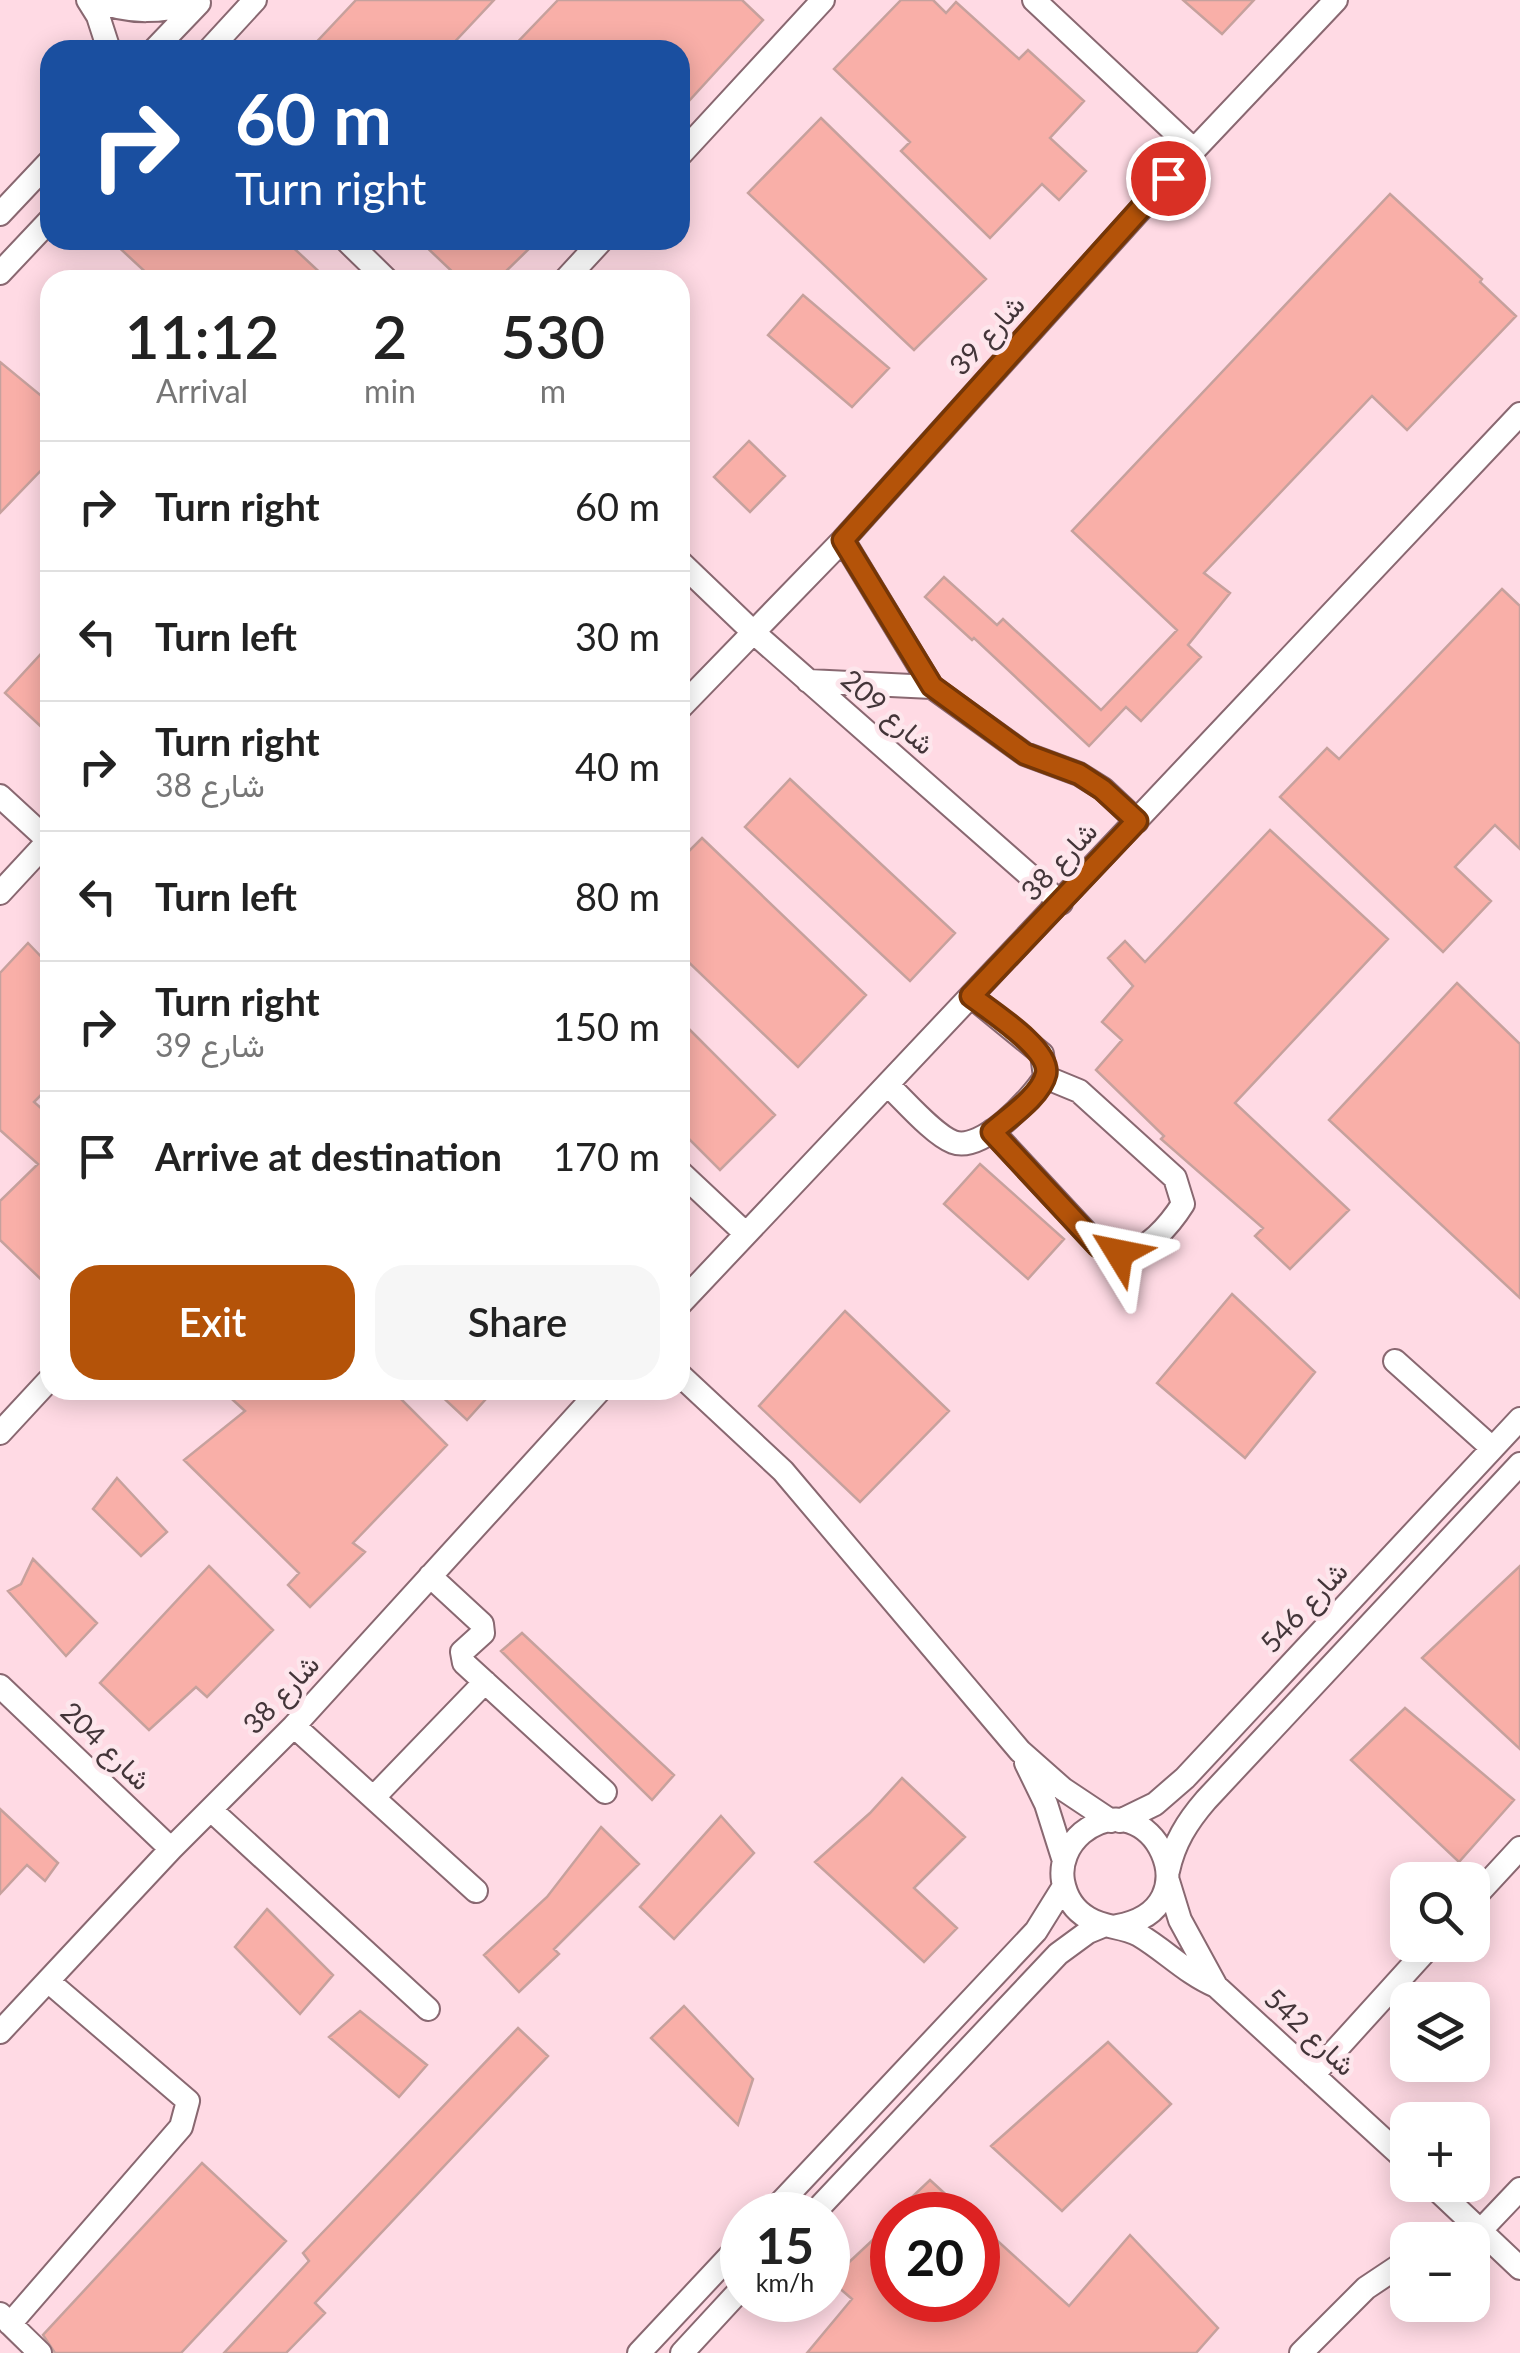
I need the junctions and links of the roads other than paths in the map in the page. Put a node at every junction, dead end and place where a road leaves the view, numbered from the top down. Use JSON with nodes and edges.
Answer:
{"nodes":[{"id":1,"x":88,"y":0,"type":"edge"},
{"id":2,"x":96,"y":0,"type":"edge"},
{"id":3,"x":256,"y":0,"type":"edge"},
{"id":4,"x":823,"y":0,"type":"edge"},
{"id":5,"x":1034,"y":0,"type":"edge"},
{"id":6,"x":1336,"y":0,"type":"edge"},
{"id":7,"x":200,"y":2,"type":"edge"},
{"id":8,"x":227,"y":39,"type":"edge"},
{"id":9,"x":106,"y":40,"type":"edge"},
{"id":10,"x":164,"y":40,"type":"edge"},
{"id":11,"x":690,"y":144,"type":"edge"},
{"id":12,"x":1194,"y":150,"type":"junction"},
{"id":13,"x":40,"y":171,"type":"edge"},
{"id":14,"x":0,"y":214,"type":"edge"},
{"id":15,"x":40,"y":231,"type":"edge"},
{"id":16,"x":356,"y":250,"type":"edge"},
{"id":17,"x":593,"y":250,"type":"edge"},
{"id":18,"x":378,"y":270,"type":"edge"},
{"id":19,"x":574,"y":270,"type":"edge"},
{"id":20,"x":0,"y":273,"type":"edge"},
{"id":21,"x":1520,"y":414,"type":"edge"},
{"id":22,"x":843,"y":540,"type":"junction"},
{"id":23,"x":690,"y":572,"type":"edge"},
{"id":24,"x":752,"y":632,"type":"junction"},
{"id":25,"x":808,"y":681,"type":"junction"},
{"id":26,"x":932,"y":686,"type":"junction"},
{"id":27,"x":690,"y":697,"type":"edge"},
{"id":28,"x":0,"y":796,"type":"edge"},
{"id":29,"x":1137,"y":821,"type":"junction"},
{"id":30,"x":40,"y":831,"type":"edge"},
{"id":31,"x":40,"y":851,"type":"edge"},
{"id":32,"x":0,"y":893,"type":"edge"},
{"id":33,"x":1060,"y":903,"type":"junction"},
{"id":34,"x":971,"y":996,"type":"junction"},
{"id":35,"x":1046,"y":1077,"type":"junction"},
{"id":36,"x":888,"y":1085,"type":"junction"},
{"id":37,"x":992,"y":1132,"type":"junction"},
{"id":38,"x":690,"y":1181,"type":"edge"},
{"id":39,"x":746,"y":1234,"type":"junction"},
{"id":40,"x":690,"y":1293,"type":"edge"},
{"id":41,"x":1394,"y":1361,"type":"dead end"},
{"id":42,"x":690,"y":1384,"type":"edge"},
{"id":43,"x":40,"y":1390,"type":"edge"},
{"id":44,"x":591,"y":1400,"type":"edge"},
{"id":45,"x":1520,"y":1419,"type":"edge"},
{"id":46,"x":0,"y":1432,"type":"edge"},
{"id":47,"x":1492,"y":1448,"type":"junction"},
{"id":48,"x":1520,"y":1464,"type":"edge"},
{"id":49,"x":430,"y":1576,"type":"junction"},
{"id":50,"x":485,"y":1682,"type":"junction"},
{"id":51,"x":0,"y":1686,"type":"edge"},
{"id":52,"x":294,"y":1726,"type":"junction"},
{"id":53,"x":1020,"y":1751,"type":"junction"},
{"id":54,"x":605,"y":1792,"type":"dead end"},
{"id":55,"x":374,"y":1797,"type":"junction"},
{"id":56,"x":210,"y":1810,"type":"junction"},
{"id":57,"x":1115,"y":1821,"type":"junction"},
{"id":58,"x":1520,"y":1848,"type":"edge"},
{"id":59,"x":171,"y":1849,"type":"junction"},
{"id":60,"x":1064,"y":1861,"type":"junction"},
{"id":61,"x":1168,"y":1876,"type":"junction"},
{"id":62,"x":1490,"y":1880,"type":"edge"},
{"id":63,"x":1064,"y":1886,"type":"junction"},
{"id":64,"x":476,"y":1890,"type":"dead end"},
{"id":65,"x":1111,"y":1926,"type":"junction"},
{"id":66,"x":1416,"y":1962,"type":"edge"},
{"id":67,"x":48,"y":1981,"type":"junction"},
{"id":68,"x":1216,"y":1986,"type":"junction"},
{"id":69,"x":428,"y":2009,"type":"dead end"},
{"id":70,"x":0,"y":2032,"type":"edge"},
{"id":71,"x":1313,"y":2074,"type":"junction"},
{"id":72,"x":1390,"y":2145,"type":"edge"},
{"id":73,"x":1520,"y":2188,"type":"edge"},
{"id":74,"x":791,"y":2192,"type":"edge"},
{"id":75,"x":834,"y":2192,"type":"edge"},
{"id":76,"x":1451,"y":2202,"type":"edge"},
{"id":77,"x":1472,"y":2222,"type":"edge"},
{"id":78,"x":1488,"y":2222,"type":"edge"},
{"id":79,"x":1490,"y":2239,"type":"edge"},
{"id":80,"x":720,"y":2266,"type":"edge"},
{"id":81,"x":1520,"y":2268,"type":"edge"},
{"id":82,"x":1390,"y":2272,"type":"edge"},
{"id":83,"x":720,"y":2312,"type":"edge"},
{"id":84,"x":5,"y":2319,"type":"edge"},
{"id":85,"x":40,"y":2353,"type":"edge"},
{"id":86,"x":639,"y":2353,"type":"edge"},
{"id":87,"x":682,"y":2353,"type":"edge"},
{"id":88,"x":1300,"y":2353,"type":"edge"}],
"edges":[{"from":1,"to":9,"type":"street"},
{"from":2,"to":7,"type":"street"},
{"from":3,"to":8,"type":"street"},
{"from":4,"to":11,"type":"street"},
{"from":5,"to":12,"type":"street"},
{"from":6,"to":12,"type":"street","name":"شارع 39"},
{"from":7,"to":10,"type":"street"},
{"from":12,"to":22,"type":"street","name":"شارع 39"},
{"from":13,"to":14,"type":"street"},
{"from":15,"to":20,"type":"street"},
{"from":16,"to":18,"type":"street"},
{"from":17,"to":19,"type":"street"},
{"from":21,"to":29,"type":"street","name":"شارع 38"},
{"from":22,"to":24,"type":"street","name":"شارع 39"},
{"from":22,"to":26,"type":"street"},
{"from":23,"to":24,"type":"street","name":"شارع 209"},
{"from":24,"to":25,"type":"street","name":"شارع 209"},
{"from":24,"to":27,"type":"street","name":"شارع 39"},
{"from":25,"to":26,"type":"street"},
{"from":25,"to":33,"type":"street","name":"شارع 209"},
{"from":26,"to":29,"type":"street"},
{"from":28,"to":30,"type":"street"},
{"from":29,"to":33,"type":"street","name":"شارع 38"},
{"from":31,"to":32,"type":"street"},
{"from":33,"to":34,"type":"street","name":"شارع 38"},
{"from":34,"to":35,"type":"street"},
{"from":34,"to":36,"type":"street","name":"شارع 38"},
{"from":35,"to":37,"type":"street"},
{"from":35,"to":37,"type":"street"},
{"from":36,"to":37,"type":"street"},
{"from":36,"to":39,"type":"street","name":"شارع 38"},
{"from":38,"to":39,"type":"street"},
{"from":39,"to":40,"type":"street","name":"شارع 38"},
{"from":41,"to":47,"type":"street"},
{"from":42,"to":53,"type":"street"},
{"from":43,"to":46,"type":"street"},
{"from":44,"to":49,"type":"street","name":"شارع 38"},
{"from":45,"to":47,"type":"street","name":"شارع 546"},
{"from":47,"to":57,"type":"street","name":"شارع 546"},
{"from":48,"to":61,"type":"street"},
{"from":49,"to":50,"type":"street"},
{"from":49,"to":52,"type":"street","name":"شارع 38"},
{"from":50,"to":54,"type":"street"},
{"from":50,"to":55,"type":"street"},
{"from":51,"to":59,"type":"street","name":"شارع 204"},
{"from":52,"to":55,"type":"street"},
{"from":52,"to":56,"type":"street","name":"شارع 38"},
{"from":53,"to":57,"type":"street"},
{"from":53,"to":60,"type":"street"},
{"from":55,"to":64,"type":"street"},
{"from":56,"to":59,"type":"street","name":"شارع 38"},
{"from":56,"to":69,"type":"street"},
{"from":57,"to":60,"type":"street"},
{"from":57,"to":61,"type":"street"},
{"from":58,"to":62,"type":"street"},
{"from":59,"to":67,"type":"street","name":"شارع 38"},
{"from":60,"to":63,"type":"street"},
{"from":61,"to":65,"type":"street"},
{"from":61,"to":68,"type":"street","name":"شارع 542"},
{"from":63,"to":65,"type":"street"},
{"from":63,"to":74,"type":"street"},
{"from":65,"to":68,"type":"street","name":"شارع 542"},
{"from":65,"to":75,"type":"street"},
{"from":66,"to":71,"type":"street"},
{"from":67,"to":70,"type":"street","name":"شارع 38"},
{"from":67,"to":84,"type":"street"},
{"from":68,"to":71,"type":"street","name":"شارع 542"},
{"from":71,"to":72,"type":"street","name":"شارع 542"},
{"from":73,"to":78,"type":"street"},
{"from":76,"to":77,"type":"street"},
{"from":79,"to":81,"type":"street"},
{"from":80,"to":86,"type":"street"},
{"from":82,"to":88,"type":"street"},
{"from":83,"to":87,"type":"street"},
{"from":84,"to":85,"type":"street"}]}
